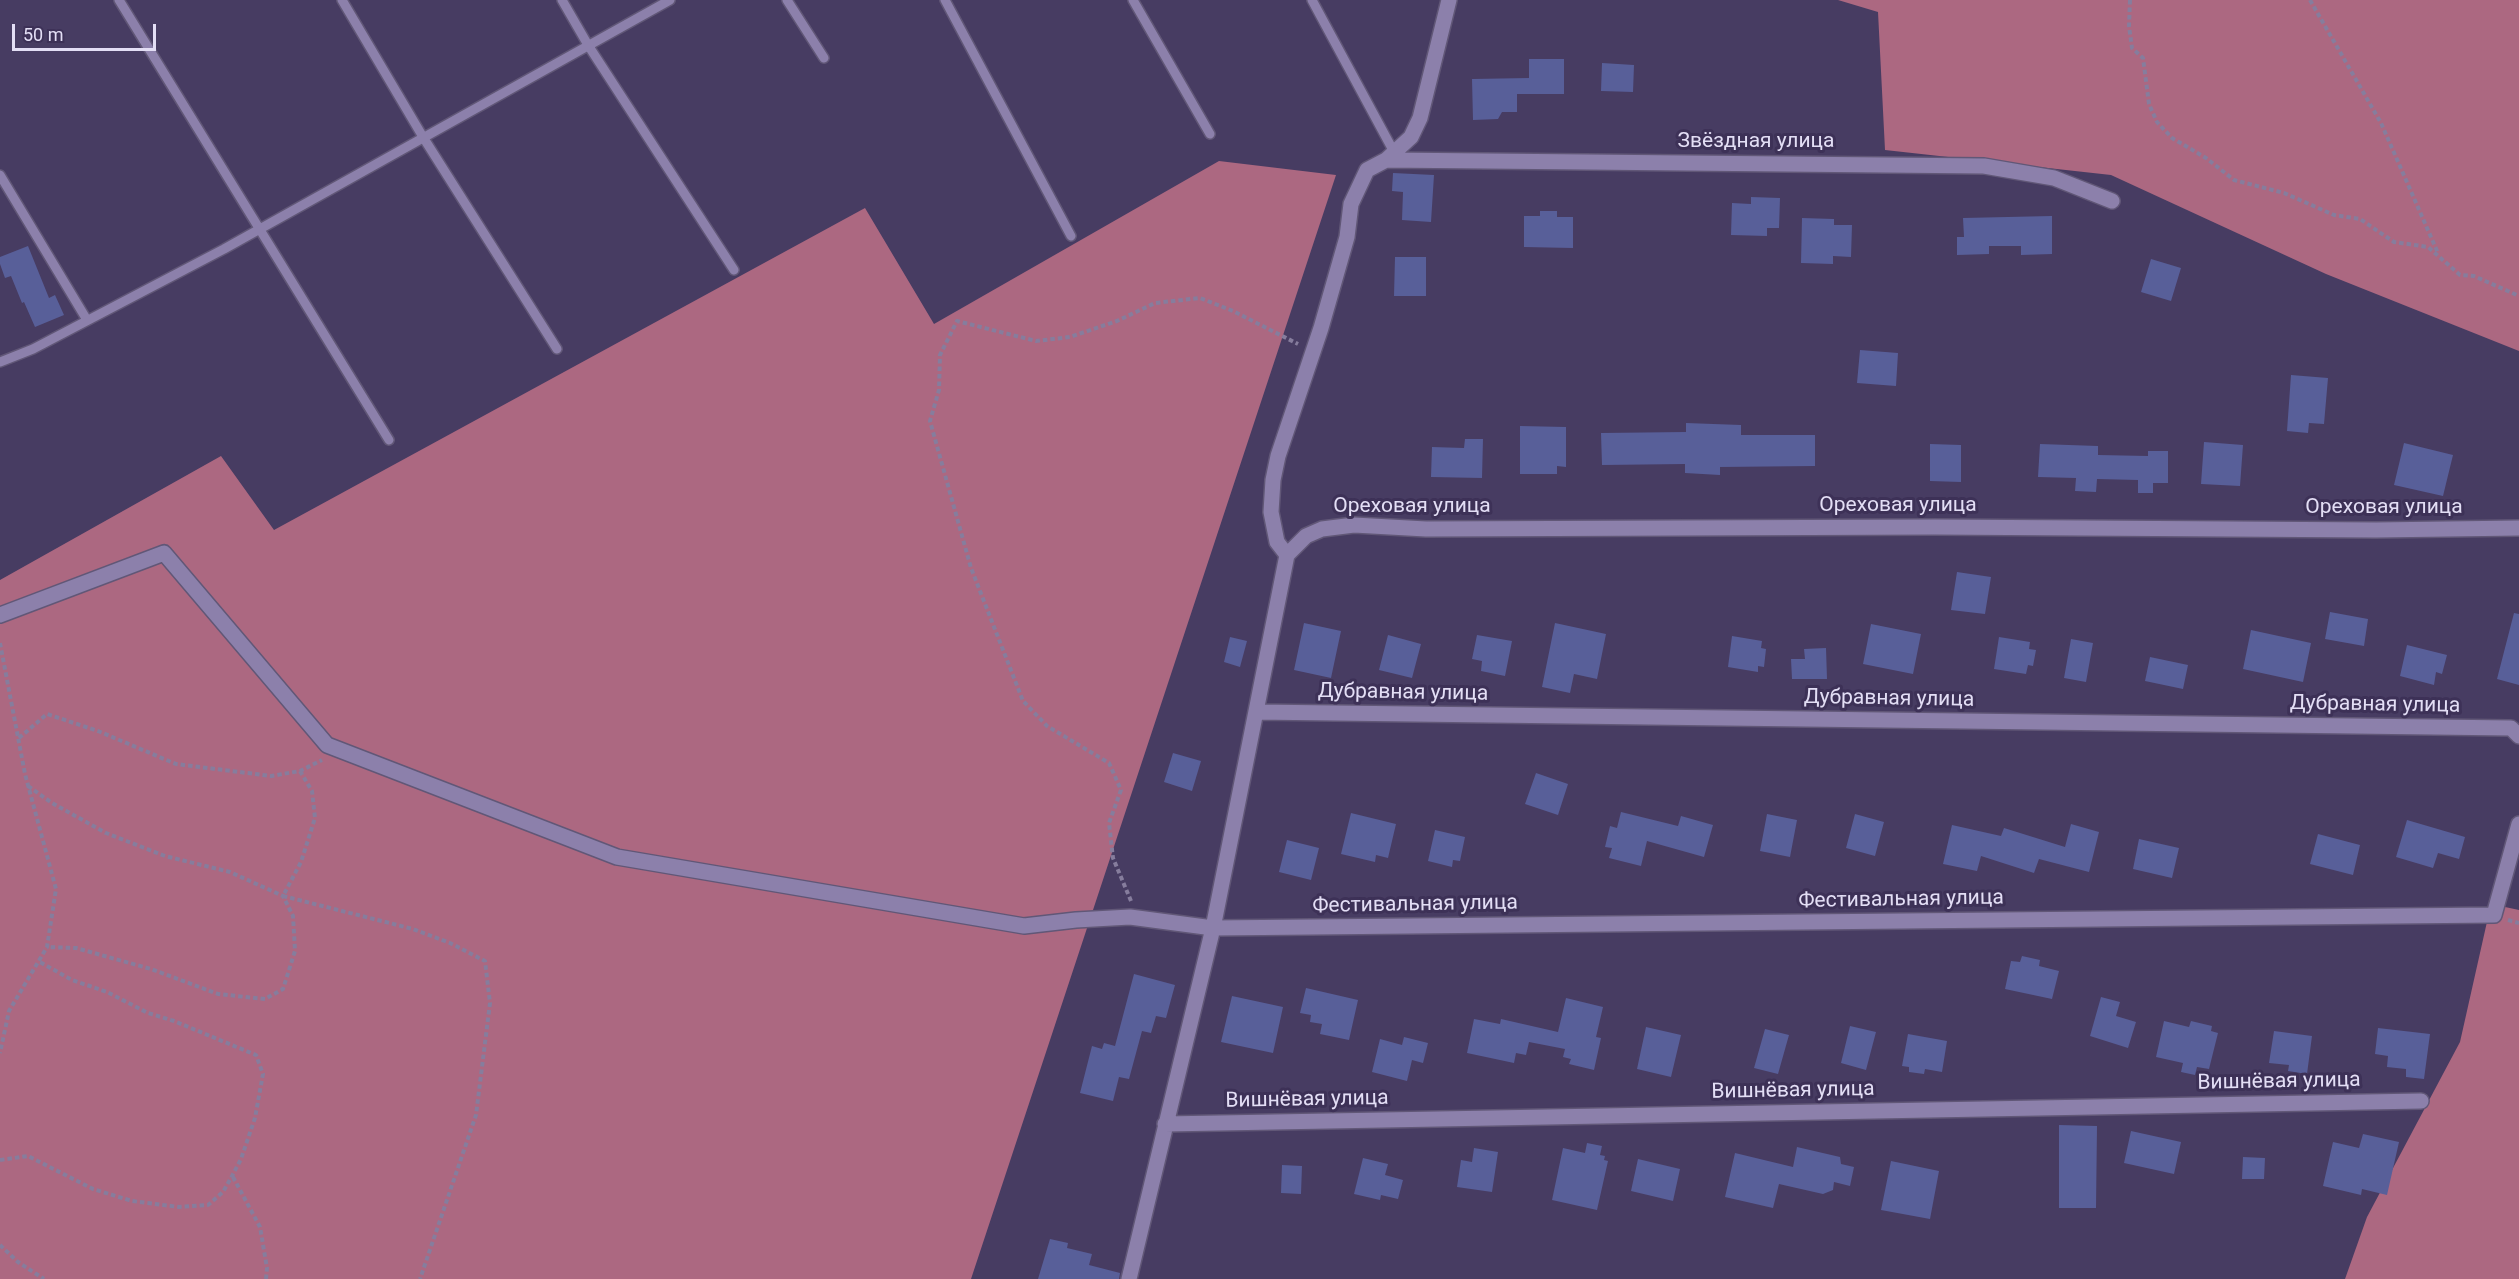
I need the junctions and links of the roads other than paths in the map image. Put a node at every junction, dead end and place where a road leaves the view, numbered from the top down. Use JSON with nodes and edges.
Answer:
{"nodes":[{"id":1,"x":118,"y":0,"type":"edge"},
{"id":2,"x":342,"y":0,"type":"edge"},
{"id":3,"x":562,"y":0,"type":"edge"},
{"id":4,"x":670,"y":0,"type":"edge"},
{"id":5,"x":787,"y":0,"type":"edge"},
{"id":6,"x":945,"y":0,"type":"edge"},
{"id":7,"x":1133,"y":0,"type":"edge"},
{"id":8,"x":1312,"y":0,"type":"edge"},
{"id":9,"x":1449,"y":0,"type":"edge"},
{"id":10,"x":588,"y":45,"type":"junction"},
{"id":11,"x":824,"y":58,"type":"dead end"},
{"id":12,"x":1210,"y":134,"type":"dead end"},
{"id":13,"x":423,"y":137,"type":"junction"},
{"id":14,"x":1392,"y":158,"type":"junction"},
{"id":15,"x":0,"y":175,"type":"edge"},
{"id":16,"x":2112,"y":201,"type":"dead end"},
{"id":17,"x":258,"y":229,"type":"junction"},
{"id":18,"x":1071,"y":236,"type":"dead end"},
{"id":19,"x":734,"y":270,"type":"dead end"},
{"id":20,"x":87,"y":320,"type":"junction"},
{"id":21,"x":557,"y":349,"type":"dead end"},
{"id":22,"x":0,"y":362,"type":"edge"},
{"id":23,"x":389,"y":440,"type":"dead end"},
{"id":24,"x":2519,"y":528,"type":"edge"},
{"id":25,"x":1287,"y":555,"type":"junction"},
{"id":26,"x":0,"y":615,"type":"edge"},
{"id":27,"x":1256,"y":712,"type":"junction"},
{"id":28,"x":2519,"y":736,"type":"edge"},
{"id":29,"x":2519,"y":824,"type":"edge"},
{"id":30,"x":1213,"y":928,"type":"junction"},
{"id":31,"x":2421,"y":1101,"type":"dead end"},
{"id":32,"x":1166,"y":1124,"type":"junction"},
{"id":33,"x":1129,"y":1279,"type":"edge"}],
"edges":[{"from":1,"to":17,"type":"lane"},
{"from":2,"to":13,"type":"lane"},
{"from":3,"to":10,"type":"lane"},
{"from":4,"to":10,"type":"lane"},
{"from":5,"to":11,"type":"lane"},
{"from":6,"to":18,"type":"lane"},
{"from":7,"to":12,"type":"lane"},
{"from":8,"to":14,"type":"lane"},
{"from":9,"to":14,"type":"street"},
{"from":10,"to":13,"type":"lane"},
{"from":10,"to":19,"type":"lane"},
{"from":13,"to":17,"type":"lane"},
{"from":13,"to":21,"type":"lane"},
{"from":14,"to":16,"type":"street","name":"Звёздная улица"},
{"from":14,"to":25,"type":"street"},
{"from":15,"to":20,"type":"lane"},
{"from":17,"to":20,"type":"lane"},
{"from":17,"to":23,"type":"lane"},
{"from":20,"to":22,"type":"lane"},
{"from":24,"to":25,"type":"street","name":"Ореховая улица"},
{"from":25,"to":27,"type":"street"},
{"from":26,"to":30,"type":"street"},
{"from":27,"to":28,"type":"street","name":"Дубравная улица"},
{"from":27,"to":30,"type":"street"},
{"from":29,"to":30,"type":"street","name":"Фестивальная улица"},
{"from":30,"to":32,"type":"street"},
{"from":31,"to":32,"type":"street","name":"Вишнёвая улица"},
{"from":32,"to":33,"type":"street"}]}
